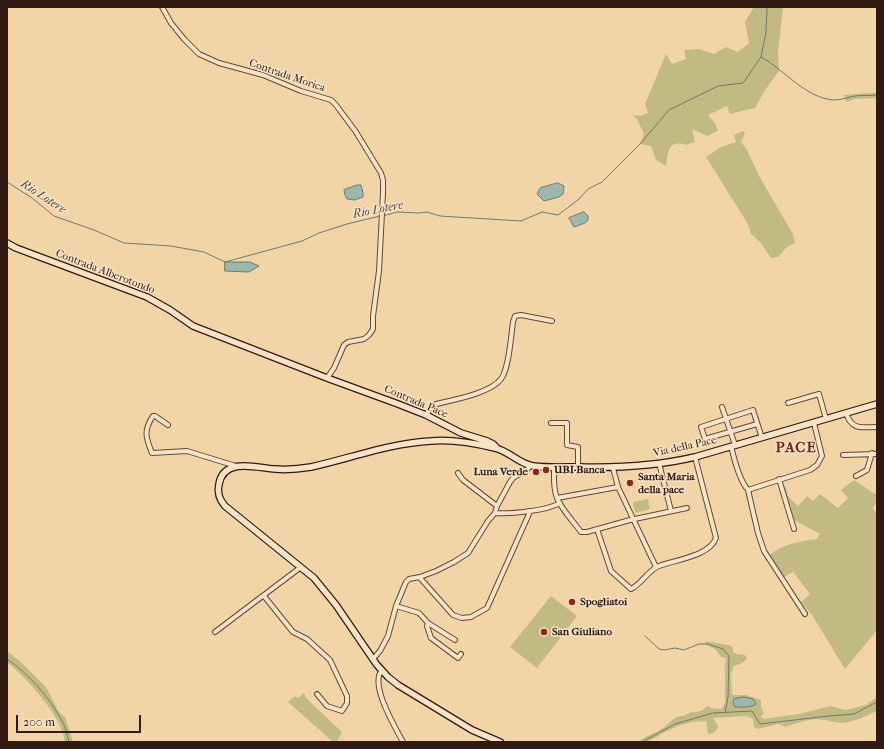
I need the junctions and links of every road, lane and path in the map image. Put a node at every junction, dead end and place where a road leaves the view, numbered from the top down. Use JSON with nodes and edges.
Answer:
{"nodes":[{"id":1,"x":162,"y":7,"type":"edge"},
{"id":2,"x":7,"y":243,"type":"edge"},
{"id":3,"x":552,"y":321,"type":"dead end"},
{"id":4,"x":326,"y":378,"type":"junction"},
{"id":5,"x":788,"y":403,"type":"dead end"},
{"id":6,"x":877,"y":404,"type":"edge"},
{"id":7,"x":722,"y":407,"type":"dead end"},
{"id":8,"x":846,"y":413,"type":"junction"},
{"id":9,"x":426,"y":416,"type":"junction"},
{"id":10,"x":727,"y":419,"type":"junction"},
{"id":11,"x":826,"y":419,"type":"junction"},
{"id":12,"x":551,"y":423,"type":"dead end"},
{"id":13,"x":814,"y":423,"type":"junction"},
{"id":14,"x":757,"y":424,"type":"junction"},
{"id":15,"x":168,"y":425,"type":"dead end"},
{"id":16,"x":877,"y":427,"type":"edge"},
{"id":17,"x":731,"y":432,"type":"junction"},
{"id":18,"x":762,"y":438,"type":"junction"},
{"id":19,"x":733,"y":444,"type":"junction"},
{"id":20,"x":496,"y":448,"type":"junction"},
{"id":21,"x":872,"y":453,"type":"junction"},
{"id":22,"x":877,"y":454,"type":"edge"},
{"id":23,"x":843,"y":455,"type":"dead end"},
{"id":24,"x":695,"y":457,"type":"junction"},
{"id":25,"x":659,"y":463,"type":"junction"},
{"id":26,"x":236,"y":466,"type":"junction"},
{"id":27,"x":530,"y":466,"type":"junction"},
{"id":28,"x":554,"y":467,"type":"junction"},
{"id":29,"x":578,"y":468,"type":"junction"},
{"id":30,"x":613,"y":468,"type":"junction"},
{"id":31,"x":458,"y":473,"type":"dead end"},
{"id":32,"x":856,"y":476,"type":"dead end"},
{"id":33,"x":779,"y":479,"type":"junction"},
{"id":34,"x":618,"y":487,"type":"junction"},
{"id":35,"x":748,"y":490,"type":"junction"},
{"id":36,"x":557,"y":498,"type":"junction"},
{"id":37,"x":560,"y":503,"type":"junction"},
{"id":38,"x":497,"y":506,"type":"junction"},
{"id":39,"x":687,"y":508,"type":"dead end"},
{"id":40,"x":528,"y":511,"type":"junction"},
{"id":41,"x":671,"y":511,"type":"junction"},
{"id":42,"x":495,"y":513,"type":"junction"},
{"id":43,"x":633,"y":519,"type":"junction"},
{"id":44,"x":794,"y":528,"type":"dead end"},
{"id":45,"x":597,"y":529,"type":"junction"},
{"id":46,"x":301,"y":567,"type":"junction"},
{"id":47,"x":656,"y":567,"type":"junction"},
{"id":48,"x":420,"y":577,"type":"junction"},
{"id":49,"x":264,"y":596,"type":"junction"},
{"id":50,"x":396,"y":606,"type":"junction"},
{"id":51,"x":805,"y":614,"type":"dead end"},
{"id":52,"x":428,"y":623,"type":"junction"},
{"id":53,"x":215,"y":632,"type":"dead end"},
{"id":54,"x":455,"y":640,"type":"dead end"},
{"id":55,"x":461,"y":654,"type":"dead end"},
{"id":56,"x":373,"y":659,"type":"junction"},
{"id":57,"x":382,"y":670,"type":"junction"},
{"id":58,"x":317,"y":694,"type":"dead end"},
{"id":59,"x":402,"y":742,"type":"edge"},
{"id":60,"x":500,"y":742,"type":"edge"}],
"edges":[{"from":1,"to":4,"type":"street","name":"Contrada Morica"},
{"from":2,"to":4,"type":"main road","name":"Contrada Alberotondo"},
{"from":3,"to":9,"type":"street"},
{"from":4,"to":9,"type":"main road","name":"Contrada Pace"},
{"from":5,"to":11,"type":"street"},
{"from":6,"to":8,"type":"main road","name":"Via della Pace"},
{"from":7,"to":10,"type":"street"},
{"from":8,"to":11,"type":"main road","name":"Via della Pace"},
{"from":8,"to":16,"type":"street"},
{"from":9,"to":20,"type":"main road","name":"Contrada Pace"},
{"from":10,"to":14,"type":"street"},
{"from":10,"to":17,"type":"street"},
{"from":10,"to":17,"type":"street"},
{"from":11,"to":13,"type":"main road","name":"Via della Pace"},
{"from":12,"to":29,"type":"street"},
{"from":13,"to":18,"type":"main road","name":"Via della Pace"},
{"from":13,"to":33,"type":"street"},
{"from":14,"to":17,"type":"street"},
{"from":14,"to":18,"type":"street"},
{"from":15,"to":26,"type":"street"},
{"from":17,"to":19,"type":"street"},
{"from":18,"to":19,"type":"main road","name":"Via della Pace"},
{"from":19,"to":24,"type":"main road","name":"Via della Pace"},
{"from":19,"to":35,"type":"street"},
{"from":20,"to":26,"type":"main road"},
{"from":20,"to":27,"type":"main road","name":"Via della Pace"},
{"from":21,"to":22,"type":"street"},
{"from":21,"to":23,"type":"street"},
{"from":21,"to":32,"type":"street"},
{"from":24,"to":25,"type":"main road","name":"Via della Pace"},
{"from":24,"to":47,"type":"street"},
{"from":25,"to":30,"type":"main road","name":"Via della Pace"},
{"from":25,"to":41,"type":"street"},
{"from":26,"to":46,"type":"main road"},
{"from":27,"to":28,"type":"main road","name":"Via della Pace"},
{"from":27,"to":38,"type":"street"},
{"from":28,"to":29,"type":"main road","name":"Via della Pace"},
{"from":28,"to":36,"type":"street"},
{"from":29,"to":30,"type":"main road","name":"Via della Pace"},
{"from":30,"to":34,"type":"street"},
{"from":31,"to":38,"type":"street"},
{"from":33,"to":35,"type":"street"},
{"from":33,"to":44,"type":"street"},
{"from":34,"to":36,"type":"street"},
{"from":34,"to":43,"type":"street"},
{"from":35,"to":51,"type":"street"},
{"from":36,"to":37,"type":"street"},
{"from":37,"to":40,"type":"street"},
{"from":37,"to":45,"type":"street"},
{"from":38,"to":42,"type":"street"},
{"from":39,"to":41,"type":"street"},
{"from":40,"to":42,"type":"street"},
{"from":40,"to":48,"type":"street"},
{"from":41,"to":43,"type":"street"},
{"from":42,"to":48,"type":"street"},
{"from":43,"to":45,"type":"street"},
{"from":43,"to":47,"type":"street"},
{"from":45,"to":47,"type":"street"},
{"from":46,"to":49,"type":"street"},
{"from":46,"to":56,"type":"main road"},
{"from":48,"to":50,"type":"street"},
{"from":49,"to":53,"type":"street"},
{"from":49,"to":58,"type":"street"},
{"from":50,"to":52,"type":"street"},
{"from":50,"to":56,"type":"street"},
{"from":52,"to":54,"type":"street"},
{"from":52,"to":55,"type":"street"},
{"from":56,"to":57,"type":"main road"},
{"from":57,"to":59,"type":"street"},
{"from":57,"to":60,"type":"main road"}]}
